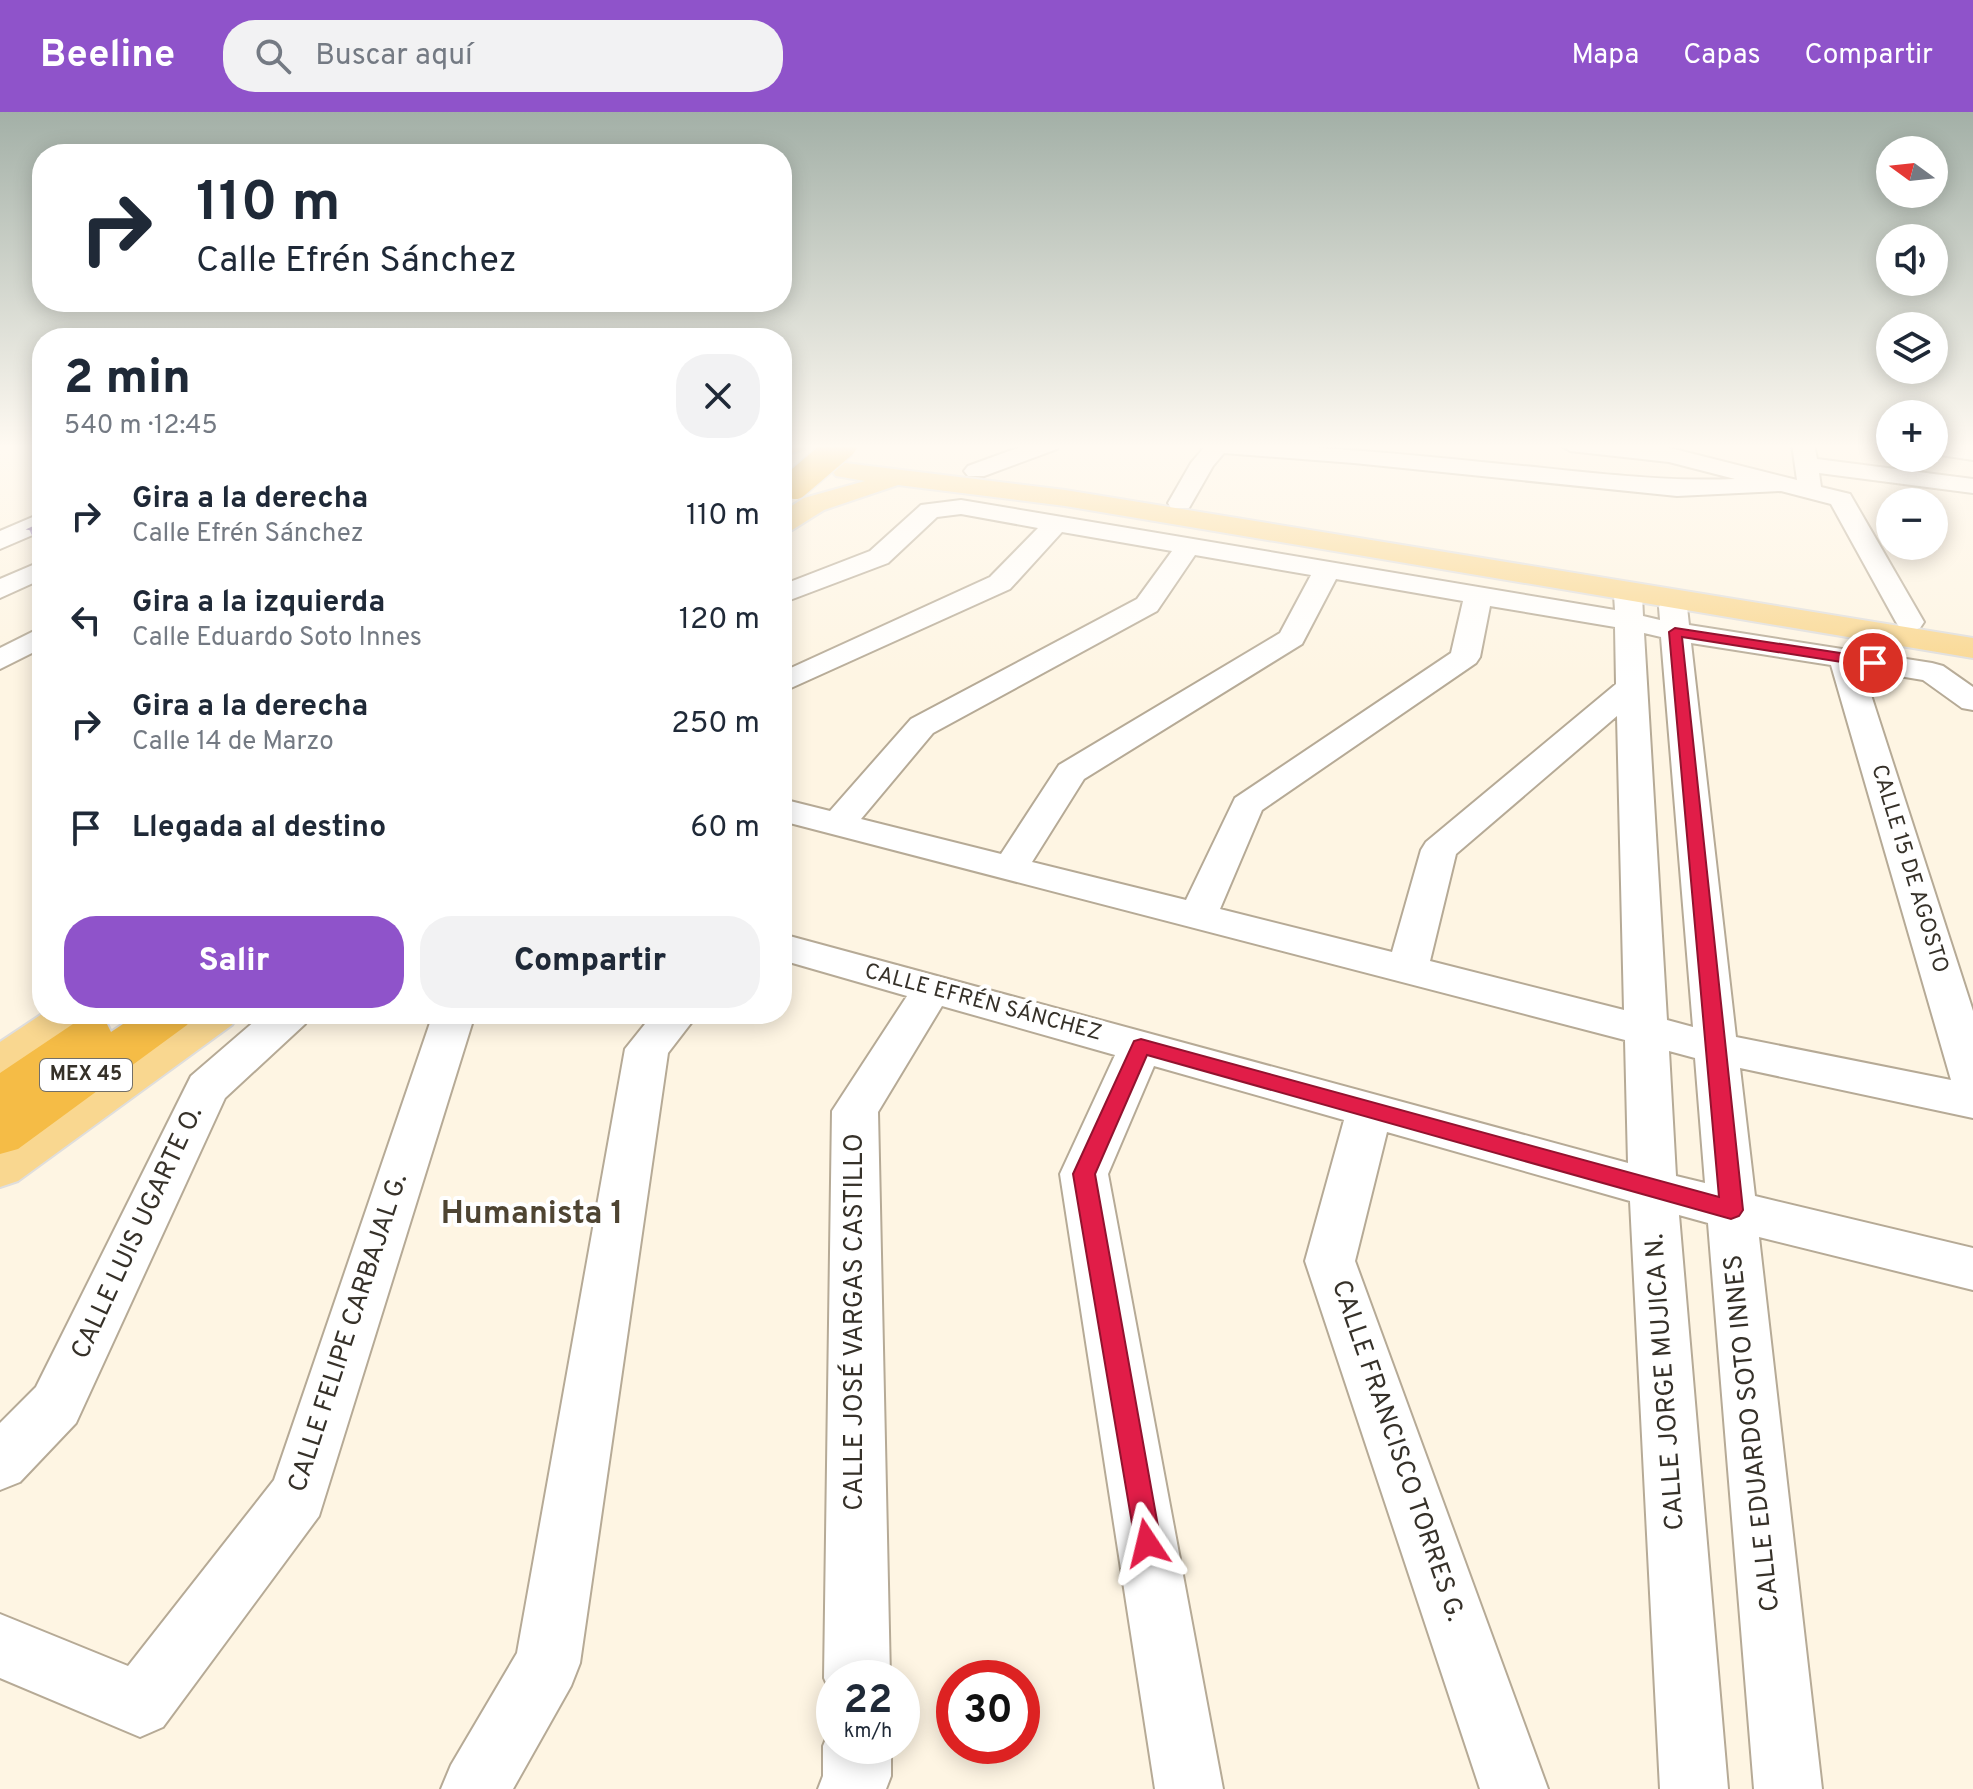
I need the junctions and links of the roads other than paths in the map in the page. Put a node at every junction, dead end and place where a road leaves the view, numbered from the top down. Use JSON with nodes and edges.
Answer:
{"nodes":[{"id":1,"x":26,"y":522,"type":"edge"},
{"id":2,"x":915,"y":522,"type":"edge"},
{"id":3,"x":1045,"y":522,"type":"edge"},
{"id":4,"x":1191,"y":522,"type":"edge"},
{"id":5,"x":1302,"y":522,"type":"edge"},
{"id":6,"x":1864,"y":522,"type":"edge"},
{"id":7,"x":1055,"y":524,"type":"junction"},
{"id":8,"x":32,"y":526,"type":"edge"},
{"id":9,"x":32,"y":534,"type":"edge"},
{"id":10,"x":2,"y":543,"type":"edge"},
{"id":11,"x":1188,"y":546,"type":"junction"},
{"id":12,"x":32,"y":556,"type":"edge"},
{"id":13,"x":1572,"y":565,"type":"junction"},
{"id":14,"x":1327,"y":570,"type":"junction"},
{"id":15,"x":32,"y":574,"type":"edge"},
{"id":16,"x":0,"y":590,"type":"edge"},
{"id":17,"x":792,"y":591,"type":"edge"},
{"id":18,"x":1478,"y":595,"type":"junction"},
{"id":19,"x":1651,"y":611,"type":"junction"},
{"id":20,"x":1910,"y":622,"type":"junction"},
{"id":21,"x":1973,"y":633,"type":"edge"},
{"id":22,"x":32,"y":642,"type":"edge"},
{"id":23,"x":1973,"y":648,"type":"edge"},
{"id":24,"x":1844,"y":658,"type":"junction"},
{"id":25,"x":0,"y":660,"type":"edge"},
{"id":26,"x":792,"y":678,"type":"edge"},
{"id":27,"x":1632,"y":687,"type":"junction"},
{"id":28,"x":1973,"y":701,"type":"edge"},
{"id":29,"x":792,"y":812,"type":"edge"},
{"id":30,"x":838,"y":824,"type":"junction"},
{"id":31,"x":1010,"y":868,"type":"junction"},
{"id":32,"x":1198,"y":916,"type":"junction"},
{"id":33,"x":792,"y":950,"type":"edge"},
{"id":34,"x":1407,"y":970,"type":"junction"},
{"id":35,"x":932,"y":989,"type":"junction"},
{"id":36,"x":61,"y":1024,"type":"edge"},
{"id":37,"x":106,"y":1024,"type":"edge"},
{"id":38,"x":157,"y":1024,"type":"edge"},
{"id":39,"x":202,"y":1024,"type":"edge"},
{"id":40,"x":279,"y":1024,"type":"edge"},
{"id":41,"x":451,"y":1024,"type":"edge"},
{"id":42,"x":668,"y":1024,"type":"edge"},
{"id":43,"x":1646,"y":1031,"type":"junction"},
{"id":44,"x":1141,"y":1046,"type":"junction"},
{"id":45,"x":1716,"y":1048,"type":"junction"},
{"id":46,"x":0,"y":1065,"type":"edge"},
{"id":47,"x":1973,"y":1080,"type":"edge"},
{"id":48,"x":0,"y":1097,"type":"edge"},
{"id":49,"x":1973,"y":1101,"type":"edge"},
{"id":50,"x":1370,"y":1110,"type":"junction"},
{"id":51,"x":0,"y":1135,"type":"edge"},
{"id":52,"x":0,"y":1167,"type":"edge"},
{"id":53,"x":1653,"y":1188,"type":"junction"},
{"id":54,"x":1731,"y":1210,"type":"junction"},
{"id":55,"x":1973,"y":1269,"type":"edge"},
{"id":56,"x":0,"y":1463,"type":"edge"},
{"id":57,"x":0,"y":1646,"type":"edge"},
{"id":58,"x":857,"y":1660,"type":"edge"},
{"id":59,"x":857,"y":1764,"type":"edge"},
{"id":60,"x":475,"y":1789,"type":"edge"},
{"id":61,"x":852,"y":1789,"type":"edge"},
{"id":62,"x":1189,"y":1789,"type":"edge"},
{"id":63,"x":1514,"y":1789,"type":"edge"},
{"id":64,"x":1694,"y":1789,"type":"edge"},
{"id":65,"x":1788,"y":1789,"type":"edge"}],
"edges":[{"from":1,"to":10,"type":"street"},
{"from":2,"to":17,"type":"street"},
{"from":3,"to":7,"type":"street"},
{"from":4,"to":19,"type":"main road"},
{"from":5,"to":13,"type":"main road"},
{"from":6,"to":20,"type":"street"},
{"from":7,"to":11,"type":"street"},
{"from":7,"to":26,"type":"street"},
{"from":8,"to":10,"type":"street"},
{"from":9,"to":10,"type":"street"},
{"from":10,"to":12,"type":"street"},
{"from":11,"to":14,"type":"street"},
{"from":11,"to":30,"type":"street"},
{"from":13,"to":19,"type":"main road"},
{"from":13,"to":20,"type":"main road"},
{"from":14,"to":18,"type":"street"},
{"from":14,"to":31,"type":"street"},
{"from":15,"to":16,"type":"street"},
{"from":18,"to":19,"type":"street"},
{"from":18,"to":32,"type":"street"},
{"from":19,"to":23,"type":"main road"},
{"from":19,"to":24,"type":"street"},
{"from":19,"to":27,"type":"street","name":"CALLE JORGE MUJICA N."},
{"from":19,"to":45,"type":"street","name":"CALLE EDUARDO SOTO INNES"},
{"from":20,"to":21,"type":"main road"},
{"from":22,"to":25,"type":"street"},
{"from":24,"to":28,"type":"street"},
{"from":24,"to":47,"type":"street","name":"CALLE 15 DE AGOSTO"},
{"from":27,"to":34,"type":"street"},
{"from":27,"to":43,"type":"street","name":"CALLE JORGE MUJICA N."},
{"from":29,"to":30,"type":"street"},
{"from":30,"to":31,"type":"street"},
{"from":31,"to":32,"type":"street"},
{"from":32,"to":34,"type":"street"},
{"from":33,"to":35,"type":"street","name":"CALLE EFRÉN SÁNCHEZ"},
{"from":34,"to":43,"type":"street"},
{"from":35,"to":44,"type":"street","name":"CALLE EFRÉN SÁNCHEZ"},
{"from":35,"to":58,"type":"street","name":"CALLE JOSÉ VARGAS CASTILLO"},
{"from":36,"to":46,"type":"main road"},
{"from":37,"to":48,"type":"highway","number":"MEX 45"},
{"from":38,"to":51,"type":"highway","number":"MEX 45"},
{"from":39,"to":52,"type":"main road"},
{"from":40,"to":56,"type":"street","name":"CALLE LUIS UGARTE O."},
{"from":41,"to":57,"type":"street","name":"CALLE FELIPE CARBAJAL G."},
{"from":42,"to":60,"type":"street"},
{"from":43,"to":45,"type":"street"},
{"from":43,"to":53,"type":"street","name":"CALLE JORGE MUJICA N."},
{"from":44,"to":50,"type":"street","name":"CALLE EFRÉN SÁNCHEZ"},
{"from":44,"to":62,"type":"street"},
{"from":45,"to":49,"type":"street"},
{"from":45,"to":54,"type":"street","name":"CALLE EDUARDO SOTO INNES"},
{"from":50,"to":53,"type":"street","name":"CALLE EFRÉN SÁNCHEZ"},
{"from":50,"to":63,"type":"street","name":"CALLE FRANCISCO TORRES G."},
{"from":53,"to":54,"type":"street","name":"CALLE EFRÉN SÁNCHEZ"},
{"from":53,"to":64,"type":"street","name":"CALLE JORGE MUJICA N."},
{"from":54,"to":55,"type":"street","name":"CALLE EFRÉN SÁNCHEZ"},
{"from":54,"to":65,"type":"street","name":"CALLE EDUARDO SOTO INNES"},
{"from":59,"to":61,"type":"street"}]}
